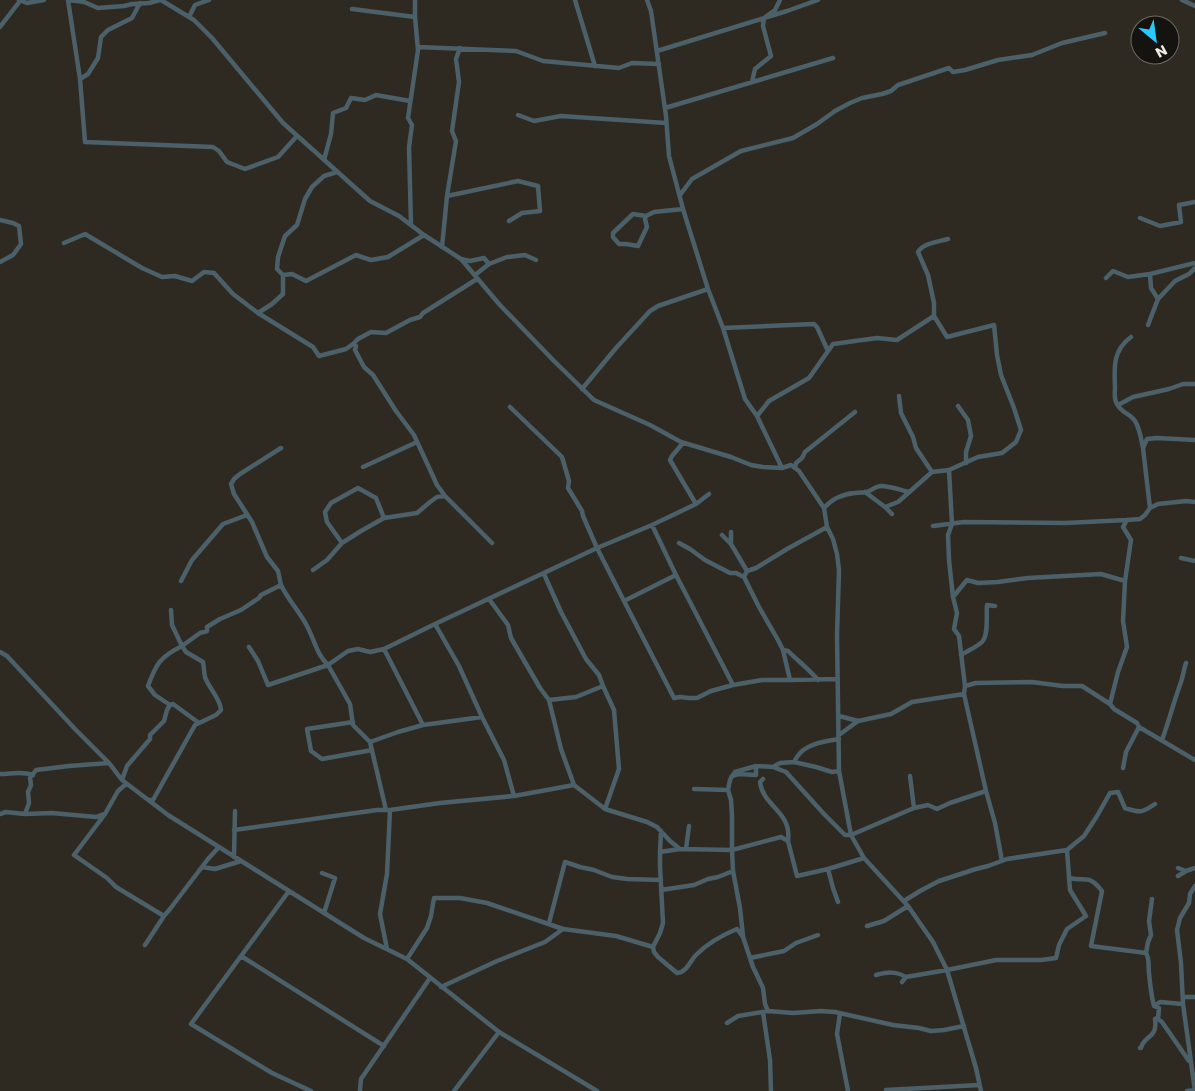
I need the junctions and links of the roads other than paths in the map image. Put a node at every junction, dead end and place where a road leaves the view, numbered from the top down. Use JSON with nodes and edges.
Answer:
{"nodes":[{"id":1,"x":19,"y":0,"type":"edge"},
{"id":2,"x":44,"y":0,"type":"edge"},
{"id":3,"x":68,"y":0,"type":"edge"},
{"id":4,"x":95,"y":0,"type":"edge"},
{"id":5,"x":209,"y":0,"type":"edge"},
{"id":6,"x":415,"y":0,"type":"edge"},
{"id":7,"x":575,"y":0,"type":"edge"},
{"id":8,"x":647,"y":0,"type":"edge"},
{"id":9,"x":780,"y":0,"type":"edge"},
{"id":10,"x":818,"y":0,"type":"edge"},
{"id":11,"x":1182,"y":0,"type":"edge"},
{"id":12,"x":86,"y":1,"type":"edge"},
{"id":13,"x":163,"y":1,"type":"edge"},
{"id":14,"x":140,"y":3,"type":"junction"},
{"id":15,"x":1195,"y":6,"type":"edge"},
{"id":16,"x":98,"y":8,"type":"junction"},
{"id":17,"x":352,"y":9,"type":"dead end"},
{"id":18,"x":189,"y":17,"type":"junction"},
{"id":19,"x":415,"y":17,"type":"junction"},
{"id":20,"x":764,"y":18,"type":"junction"},
{"id":21,"x":0,"y":27,"type":"edge"},
{"id":22,"x":1105,"y":33,"type":"dead end"},
{"id":23,"x":418,"y":46,"type":"junction"},
{"id":24,"x":460,"y":48,"type":"junction"},
{"id":25,"x":657,"y":51,"type":"junction"},
{"id":26,"x":832,"y":58,"type":"dead end"},
{"id":27,"x":658,"y":64,"type":"junction"},
{"id":28,"x":595,"y":66,"type":"junction"},
{"id":29,"x":80,"y":79,"type":"junction"},
{"id":30,"x":752,"y":82,"type":"junction"},
{"id":31,"x":410,"y":101,"type":"junction"},
{"id":32,"x":665,"y":108,"type":"junction"},
{"id":33,"x":518,"y":115,"type":"dead end"},
{"id":34,"x":666,"y":122,"type":"junction"},
{"id":35,"x":297,"y":136,"type":"junction"},
{"id":36,"x":324,"y":160,"type":"junction"},
{"id":37,"x":337,"y":172,"type":"junction"},
{"id":38,"x":680,"y":195,"type":"junction"},
{"id":39,"x":447,"y":196,"type":"junction"},
{"id":40,"x":1195,"y":202,"type":"edge"},
{"id":41,"x":683,"y":209,"type":"junction"},
{"id":42,"x":646,"y":216,"type":"junction"},
{"id":43,"x":1140,"y":218,"type":"dead end"},
{"id":44,"x":0,"y":220,"type":"edge"},
{"id":45,"x":509,"y":220,"type":"dead end"},
{"id":46,"x":411,"y":225,"type":"junction"},
{"id":47,"x":424,"y":235,"type":"junction"},
{"id":48,"x":948,"y":239,"type":"dead end"},
{"id":49,"x":64,"y":243,"type":"dead end"},
{"id":50,"x":442,"y":247,"type":"junction"},
{"id":51,"x":461,"y":259,"type":"junction"},
{"id":52,"x":536,"y":260,"type":"dead end"},
{"id":53,"x":0,"y":262,"type":"edge"},
{"id":54,"x":1195,"y":263,"type":"edge"},
{"id":55,"x":489,"y":264,"type":"junction"},
{"id":56,"x":1195,"y":268,"type":"edge"},
{"id":57,"x":1150,"y":274,"type":"junction"},
{"id":58,"x":283,"y":275,"type":"junction"},
{"id":59,"x":476,"y":277,"type":"junction"},
{"id":60,"x":1106,"y":278,"type":"dead end"},
{"id":61,"x":708,"y":289,"type":"junction"},
{"id":62,"x":1158,"y":299,"type":"junction"},
{"id":63,"x":258,"y":313,"type":"junction"},
{"id":64,"x":934,"y":316,"type":"junction"},
{"id":65,"x":1148,"y":325,"type":"dead end"},
{"id":66,"x":723,"y":328,"type":"junction"},
{"id":67,"x":1131,"y":338,"type":"dead end"},
{"id":68,"x":353,"y":344,"type":"junction"},
{"id":69,"x":828,"y":351,"type":"junction"},
{"id":70,"x":1195,"y":384,"type":"edge"},
{"id":71,"x":582,"y":389,"type":"junction"},
{"id":72,"x":899,"y":396,"type":"dead end"},
{"id":73,"x":1118,"y":405,"type":"junction"},
{"id":74,"x":958,"y":406,"type":"dead end"},
{"id":75,"x":510,"y":407,"type":"dead end"},
{"id":76,"x":855,"y":412,"type":"dead end"},
{"id":77,"x":757,"y":416,"type":"junction"},
{"id":78,"x":1195,"y":440,"type":"edge"},
{"id":79,"x":417,"y":442,"type":"junction"},
{"id":80,"x":683,"y":442,"type":"junction"},
{"id":81,"x":281,"y":448,"type":"dead end"},
{"id":82,"x":1143,"y":448,"type":"junction"},
{"id":83,"x":966,"y":463,"type":"junction"},
{"id":84,"x":363,"y":467,"type":"dead end"},
{"id":85,"x":782,"y":468,"type":"junction"},
{"id":86,"x":795,"y":468,"type":"junction"},
{"id":87,"x":948,"y":470,"type":"junction"},
{"id":88,"x":932,"y":472,"type":"junction"},
{"id":89,"x":865,"y":492,"type":"junction"},
{"id":90,"x":909,"y":492,"type":"junction"},
{"id":91,"x":709,"y":494,"type":"dead end"},
{"id":92,"x":445,"y":496,"type":"junction"},
{"id":93,"x":1195,"y":502,"type":"edge"},
{"id":94,"x":696,"y":504,"type":"junction"},
{"id":95,"x":824,"y":508,"type":"junction"},
{"id":96,"x":886,"y":508,"type":"junction"},
{"id":97,"x":1150,"y":508,"type":"junction"},
{"id":98,"x":247,"y":514,"type":"junction"},
{"id":99,"x":892,"y":514,"type":"dead end"},
{"id":100,"x":384,"y":518,"type":"junction"},
{"id":101,"x":1127,"y":520,"type":"junction"},
{"id":102,"x":952,"y":524,"type":"junction"},
{"id":103,"x":652,"y":525,"type":"junction"},
{"id":104,"x":933,"y":526,"type":"dead end"},
{"id":105,"x":827,"y":527,"type":"junction"},
{"id":106,"x":731,"y":532,"type":"dead end"},
{"id":107,"x":722,"y":535,"type":"dead end"},
{"id":108,"x":342,"y":543,"type":"junction"},
{"id":109,"x":492,"y":543,"type":"dead end"},
{"id":110,"x":679,"y":543,"type":"dead end"},
{"id":111,"x":730,"y":544,"type":"junction"},
{"id":112,"x":597,"y":548,"type":"junction"},
{"id":113,"x":1181,"y":558,"type":"dead end"},
{"id":114,"x":1195,"y":561,"type":"edge"},
{"id":115,"x":313,"y":570,"type":"dead end"},
{"id":116,"x":747,"y":571,"type":"junction"},
{"id":117,"x":544,"y":574,"type":"junction"},
{"id":118,"x":676,"y":575,"type":"junction"},
{"id":119,"x":744,"y":577,"type":"junction"},
{"id":120,"x":181,"y":581,"type":"dead end"},
{"id":121,"x":1125,"y":581,"type":"junction"},
{"id":122,"x":281,"y":585,"type":"junction"},
{"id":123,"x":954,"y":597,"type":"junction"},
{"id":124,"x":489,"y":599,"type":"junction"},
{"id":125,"x":624,"y":601,"type":"junction"},
{"id":126,"x":995,"y":606,"type":"dead end"},
{"id":127,"x":171,"y":610,"type":"dead end"},
{"id":128,"x":435,"y":624,"type":"junction"},
{"id":129,"x":182,"y":646,"type":"junction"},
{"id":130,"x":249,"y":647,"type":"dead end"},
{"id":131,"x":384,"y":649,"type":"junction"},
{"id":132,"x":783,"y":650,"type":"junction"},
{"id":133,"x":0,"y":652,"type":"edge"},
{"id":134,"x":961,"y":656,"type":"junction"},
{"id":135,"x":1186,"y":663,"type":"dead end"},
{"id":136,"x":328,"y":665,"type":"junction"},
{"id":137,"x":838,"y":679,"type":"junction"},
{"id":138,"x":790,"y":680,"type":"junction"},
{"id":139,"x":818,"y":680,"type":"junction"},
{"id":140,"x":733,"y":685,"type":"junction"},
{"id":141,"x":602,"y":686,"type":"junction"},
{"id":142,"x":965,"y":686,"type":"junction"},
{"id":143,"x":964,"y":694,"type":"junction"},
{"id":144,"x":550,"y":700,"type":"junction"},
{"id":145,"x":1110,"y":704,"type":"junction"},
{"id":146,"x":170,"y":705,"type":"junction"},
{"id":147,"x":839,"y":716,"type":"junction"},
{"id":148,"x":482,"y":717,"type":"junction"},
{"id":149,"x":858,"y":721,"type":"junction"},
{"id":150,"x":353,"y":722,"type":"junction"},
{"id":151,"x":199,"y":724,"type":"junction"},
{"id":152,"x":422,"y":725,"type":"junction"},
{"id":153,"x":1139,"y":727,"type":"junction"},
{"id":154,"x":839,"y":737,"type":"junction"},
{"id":155,"x":1162,"y":740,"type":"junction"},
{"id":156,"x":370,"y":742,"type":"junction"},
{"id":157,"x":372,"y":750,"type":"junction"},
{"id":158,"x":1195,"y":760,"type":"edge"},
{"id":159,"x":794,"y":762,"type":"junction"},
{"id":160,"x":109,"y":763,"type":"junction"},
{"id":161,"x":756,"y":766,"type":"junction"},
{"id":162,"x":772,"y":767,"type":"junction"},
{"id":163,"x":1122,"y":768,"type":"dead end"},
{"id":164,"x":839,"y":772,"type":"junction"},
{"id":165,"x":0,"y":774,"type":"edge"},
{"id":166,"x":32,"y":775,"type":"junction"},
{"id":167,"x":732,"y":776,"type":"junction"},
{"id":168,"x":910,"y":776,"type":"dead end"},
{"id":169,"x":763,"y":779,"type":"dead end"},
{"id":170,"x":124,"y":782,"type":"junction"},
{"id":171,"x":574,"y":784,"type":"junction"},
{"id":172,"x":694,"y":789,"type":"dead end"},
{"id":173,"x":728,"y":790,"type":"junction"},
{"id":174,"x":986,"y":792,"type":"junction"},
{"id":175,"x":514,"y":796,"type":"junction"},
{"id":176,"x":150,"y":800,"type":"junction"},
{"id":177,"x":1155,"y":804,"type":"dead end"},
{"id":178,"x":605,"y":808,"type":"junction"},
{"id":179,"x":914,"y":808,"type":"junction"},
{"id":180,"x":388,"y":810,"type":"junction"},
{"id":181,"x":235,"y":811,"type":"dead end"},
{"id":182,"x":0,"y":814,"type":"edge"},
{"id":183,"x":25,"y":814,"type":"junction"},
{"id":184,"x":105,"y":814,"type":"junction"},
{"id":185,"x":688,"y":826,"type":"dead end"},
{"id":186,"x":234,"y":830,"type":"junction"},
{"id":187,"x":661,"y":831,"type":"junction"},
{"id":188,"x":851,"y":835,"type":"junction"},
{"id":189,"x":788,"y":841,"type":"junction"},
{"id":190,"x":219,"y":847,"type":"junction"},
{"id":191,"x":680,"y":848,"type":"junction"},
{"id":192,"x":686,"y":849,"type":"junction"},
{"id":193,"x":732,"y":850,"type":"junction"},
{"id":194,"x":1067,"y":850,"type":"junction"},
{"id":195,"x":660,"y":852,"type":"junction"},
{"id":196,"x":234,"y":856,"type":"junction"},
{"id":197,"x":864,"y":858,"type":"junction"},
{"id":198,"x":241,"y":861,"type":"junction"},
{"id":199,"x":1002,"y":861,"type":"junction"},
{"id":200,"x":202,"y":867,"type":"junction"},
{"id":201,"x":1178,"y":868,"type":"dead end"},
{"id":202,"x":1195,"y":868,"type":"edge"},
{"id":203,"x":828,"y":869,"type":"junction"},
{"id":204,"x":1186,"y":870,"type":"junction"},
{"id":205,"x":733,"y":871,"type":"junction"},
{"id":206,"x":322,"y":873,"type":"dead end"},
{"id":207,"x":1178,"y":876,"type":"dead end"},
{"id":208,"x":1069,"y":878,"type":"junction"},
{"id":209,"x":661,"y":880,"type":"junction"},
{"id":210,"x":1195,"y":886,"type":"edge"},
{"id":211,"x":661,"y":890,"type":"junction"},
{"id":212,"x":290,"y":891,"type":"junction"},
{"id":213,"x":1152,"y":899,"type":"dead end"},
{"id":214,"x":904,"y":901,"type":"junction"},
{"id":215,"x":838,"y":902,"type":"dead end"},
{"id":216,"x":908,"y":906,"type":"junction"},
{"id":217,"x":1187,"y":906,"type":"junction"},
{"id":218,"x":1193,"y":906,"type":"dead end"},
{"id":219,"x":324,"y":913,"type":"junction"},
{"id":220,"x":164,"y":916,"type":"junction"},
{"id":221,"x":549,"y":923,"type":"junction"},
{"id":222,"x":867,"y":926,"type":"dead end"},
{"id":223,"x":563,"y":929,"type":"junction"},
{"id":224,"x":818,"y":936,"type":"dead end"},
{"id":225,"x":743,"y":937,"type":"junction"},
{"id":226,"x":145,"y":945,"type":"dead end"},
{"id":227,"x":653,"y":947,"type":"junction"},
{"id":228,"x":387,"y":950,"type":"junction"},
{"id":229,"x":1146,"y":953,"type":"junction"},
{"id":230,"x":241,"y":956,"type":"junction"},
{"id":231,"x":407,"y":958,"type":"junction"},
{"id":232,"x":750,"y":958,"type":"junction"},
{"id":233,"x":947,"y":970,"type":"junction"},
{"id":234,"x":876,"y":975,"type":"dead end"},
{"id":235,"x":906,"y":977,"type":"junction"},
{"id":236,"x":430,"y":978,"type":"junction"},
{"id":237,"x":902,"y":982,"type":"dead end"},
{"id":238,"x":441,"y":987,"type":"junction"},
{"id":239,"x":1183,"y":997,"type":"junction"},
{"id":240,"x":1195,"y":997,"type":"edge"},
{"id":241,"x":1183,"y":1004,"type":"junction"},
{"id":242,"x":1154,"y":1006,"type":"junction"},
{"id":243,"x":765,"y":1012,"type":"junction"},
{"id":244,"x":840,"y":1013,"type":"junction"},
{"id":245,"x":1158,"y":1018,"type":"junction"},
{"id":246,"x":727,"y":1023,"type":"dead end"},
{"id":247,"x":964,"y":1026,"type":"junction"},
{"id":248,"x":499,"y":1032,"type":"junction"},
{"id":249,"x":384,"y":1046,"type":"junction"},
{"id":250,"x":1140,"y":1048,"type":"dead end"},
{"id":251,"x":1190,"y":1062,"type":"junction"},
{"id":252,"x":1194,"y":1077,"type":"edge"},
{"id":253,"x":979,"y":1085,"type":"junction"},
{"id":254,"x":594,"y":1090,"type":"edge"},
{"id":255,"x":886,"y":1090,"type":"edge"},
{"id":256,"x":311,"y":1091,"type":"edge"},
{"id":257,"x":360,"y":1091,"type":"edge"},
{"id":258,"x":454,"y":1091,"type":"edge"},
{"id":259,"x":771,"y":1091,"type":"edge"},
{"id":260,"x":848,"y":1091,"type":"edge"},
{"id":261,"x":980,"y":1091,"type":"edge"},
{"id":262,"x":1187,"y":1091,"type":"edge"},
{"id":263,"x":1195,"y":1091,"type":"edge"}],
"edges":[{"from":1,"to":2,"type":"street"},
{"from":1,"to":21,"type":"street"},
{"from":3,"to":12,"type":"street"},
{"from":3,"to":29,"type":"street"},
{"from":4,"to":16,"type":"street"},
{"from":5,"to":18,"type":"street"},
{"from":6,"to":19,"type":"street"},
{"from":7,"to":28,"type":"street"},
{"from":8,"to":25,"type":"street"},
{"from":9,"to":20,"type":"street"},
{"from":10,"to":20,"type":"street"},
{"from":11,"to":15,"type":"street"},
{"from":12,"to":16,"type":"street"},
{"from":13,"to":14,"type":"street"},
{"from":13,"to":18,"type":"street"},
{"from":14,"to":16,"type":"street"},
{"from":14,"to":29,"type":"street"},
{"from":17,"to":19,"type":"street"},
{"from":18,"to":35,"type":"street"},
{"from":19,"to":23,"type":"street"},
{"from":20,"to":25,"type":"street"},
{"from":20,"to":30,"type":"street"},
{"from":22,"to":38,"type":"street"},
{"from":23,"to":24,"type":"street"},
{"from":23,"to":31,"type":"street"},
{"from":24,"to":28,"type":"street"},
{"from":24,"to":39,"type":"street"},
{"from":25,"to":27,"type":"street"},
{"from":26,"to":30,"type":"street"},
{"from":27,"to":28,"type":"street"},
{"from":27,"to":32,"type":"street"},
{"from":29,"to":35,"type":"street"},
{"from":30,"to":32,"type":"street"},
{"from":31,"to":36,"type":"street"},
{"from":31,"to":46,"type":"street"},
{"from":32,"to":34,"type":"street"},
{"from":33,"to":34,"type":"street"},
{"from":34,"to":38,"type":"street"},
{"from":35,"to":36,"type":"street"},
{"from":36,"to":37,"type":"street"},
{"from":37,"to":46,"type":"street"},
{"from":37,"to":58,"type":"street"},
{"from":38,"to":41,"type":"street"},
{"from":39,"to":45,"type":"street"},
{"from":39,"to":50,"type":"street"},
{"from":40,"to":43,"type":"street"},
{"from":41,"to":42,"type":"street"},
{"from":41,"to":61,"type":"street"},
{"from":42,"to":42,"type":"street"},
{"from":44,"to":53,"type":"street"},
{"from":46,"to":47,"type":"street"},
{"from":47,"to":50,"type":"street"},
{"from":47,"to":58,"type":"street"},
{"from":48,"to":64,"type":"street"},
{"from":49,"to":63,"type":"street"},
{"from":50,"to":51,"type":"street"},
{"from":51,"to":55,"type":"street"},
{"from":51,"to":59,"type":"street"},
{"from":52,"to":55,"type":"street"},
{"from":54,"to":57,"type":"street"},
{"from":55,"to":59,"type":"street"},
{"from":56,"to":62,"type":"street"},
{"from":57,"to":60,"type":"street"},
{"from":57,"to":62,"type":"street"},
{"from":58,"to":63,"type":"street"},
{"from":59,"to":68,"type":"street"},
{"from":59,"to":71,"type":"street"},
{"from":61,"to":66,"type":"street"},
{"from":61,"to":71,"type":"street"},
{"from":62,"to":65,"type":"street"},
{"from":63,"to":68,"type":"street"},
{"from":64,"to":69,"type":"street"},
{"from":64,"to":83,"type":"street"},
{"from":66,"to":69,"type":"street"},
{"from":66,"to":77,"type":"street"},
{"from":67,"to":73,"type":"street"},
{"from":68,"to":79,"type":"street"},
{"from":69,"to":77,"type":"street"},
{"from":70,"to":73,"type":"street"},
{"from":71,"to":80,"type":"street"},
{"from":72,"to":88,"type":"street"},
{"from":73,"to":82,"type":"street"},
{"from":74,"to":83,"type":"street"},
{"from":75,"to":112,"type":"street"},
{"from":76,"to":86,"type":"street"},
{"from":77,"to":85,"type":"street"},
{"from":78,"to":82,"type":"street"},
{"from":79,"to":84,"type":"street"},
{"from":79,"to":92,"type":"street"},
{"from":80,"to":85,"type":"street"},
{"from":80,"to":94,"type":"street"},
{"from":81,"to":98,"type":"street"},
{"from":82,"to":97,"type":"street"},
{"from":83,"to":87,"type":"street"},
{"from":85,"to":86,"type":"street"},
{"from":86,"to":95,"type":"street"},
{"from":87,"to":88,"type":"street"},
{"from":87,"to":102,"type":"street"},
{"from":88,"to":90,"type":"street"},
{"from":89,"to":90,"type":"street"},
{"from":89,"to":95,"type":"street"},
{"from":89,"to":96,"type":"street"},
{"from":90,"to":96,"type":"street"},
{"from":91,"to":94,"type":"street"},
{"from":92,"to":100,"type":"street"},
{"from":92,"to":109,"type":"street"},
{"from":93,"to":97,"type":"street"},
{"from":94,"to":103,"type":"street"},
{"from":95,"to":105,"type":"street"},
{"from":96,"to":99,"type":"street"},
{"from":97,"to":101,"type":"street"},
{"from":98,"to":120,"type":"street"},
{"from":98,"to":122,"type":"street"},
{"from":100,"to":108,"type":"street"},
{"from":100,"to":108,"type":"street"},
{"from":101,"to":102,"type":"street"},
{"from":101,"to":121,"type":"street"},
{"from":102,"to":104,"type":"street"},
{"from":102,"to":123,"type":"street"},
{"from":103,"to":112,"type":"street"},
{"from":103,"to":118,"type":"street"},
{"from":105,"to":116,"type":"street"},
{"from":105,"to":137,"type":"street"},
{"from":106,"to":111,"type":"street"},
{"from":107,"to":111,"type":"street"},
{"from":108,"to":115,"type":"street"},
{"from":110,"to":119,"type":"street"},
{"from":111,"to":116,"type":"street"},
{"from":112,"to":117,"type":"street"},
{"from":112,"to":125,"type":"street"},
{"from":113,"to":114,"type":"street"},
{"from":116,"to":119,"type":"street"},
{"from":117,"to":124,"type":"street"},
{"from":117,"to":141,"type":"street"},
{"from":118,"to":125,"type":"street"},
{"from":118,"to":140,"type":"street"},
{"from":119,"to":132,"type":"street"},
{"from":121,"to":123,"type":"street"},
{"from":121,"to":145,"type":"street"},
{"from":122,"to":129,"type":"street"},
{"from":122,"to":136,"type":"street"},
{"from":123,"to":134,"type":"street"},
{"from":124,"to":128,"type":"street"},
{"from":124,"to":144,"type":"street"},
{"from":125,"to":140,"type":"street"},
{"from":126,"to":134,"type":"street"},
{"from":127,"to":129,"type":"street"},
{"from":128,"to":131,"type":"street"},
{"from":128,"to":148,"type":"street"},
{"from":129,"to":146,"type":"street"},
{"from":129,"to":151,"type":"street"},
{"from":130,"to":136,"type":"street"},
{"from":131,"to":136,"type":"street"},
{"from":131,"to":152,"type":"street"},
{"from":132,"to":138,"type":"street"},
{"from":132,"to":139,"type":"street"},
{"from":133,"to":160,"type":"street"},
{"from":134,"to":142,"type":"street"},
{"from":135,"to":155,"type":"street"},
{"from":136,"to":150,"type":"street"},
{"from":137,"to":139,"type":"street"},
{"from":137,"to":147,"type":"street"},
{"from":138,"to":139,"type":"street"},
{"from":138,"to":140,"type":"street"},
{"from":141,"to":144,"type":"street"},
{"from":141,"to":178,"type":"street"},
{"from":142,"to":143,"type":"street"},
{"from":142,"to":145,"type":"street"},
{"from":143,"to":149,"type":"street"},
{"from":143,"to":174,"type":"street"},
{"from":144,"to":171,"type":"street"},
{"from":145,"to":153,"type":"street"},
{"from":146,"to":151,"type":"street"},
{"from":146,"to":170,"type":"street"},
{"from":147,"to":149,"type":"street"},
{"from":147,"to":154,"type":"street"},
{"from":148,"to":152,"type":"street"},
{"from":148,"to":175,"type":"street"},
{"from":149,"to":154,"type":"street"},
{"from":150,"to":156,"type":"street"},
{"from":150,"to":157,"type":"street"},
{"from":151,"to":176,"type":"street"},
{"from":152,"to":156,"type":"street"},
{"from":153,"to":155,"type":"street"},
{"from":153,"to":163,"type":"street"},
{"from":154,"to":159,"type":"street"},
{"from":154,"to":164,"type":"street"},
{"from":155,"to":158,"type":"street"},
{"from":156,"to":157,"type":"street"},
{"from":157,"to":180,"type":"street"},
{"from":159,"to":162,"type":"street"},
{"from":159,"to":164,"type":"street"},
{"from":160,"to":166,"type":"street"},
{"from":160,"to":170,"type":"street"},
{"from":161,"to":162,"type":"street"},
{"from":161,"to":167,"type":"street"},
{"from":161,"to":167,"type":"street"},
{"from":162,"to":188,"type":"street"},
{"from":164,"to":188,"type":"street"},
{"from":165,"to":166,"type":"street"},
{"from":166,"to":183,"type":"street"},
{"from":167,"to":173,"type":"street"},
{"from":168,"to":179,"type":"street"},
{"from":169,"to":189,"type":"street"},
{"from":170,"to":176,"type":"street"},
{"from":170,"to":184,"type":"street"},
{"from":171,"to":175,"type":"street"},
{"from":171,"to":178,"type":"street"},
{"from":172,"to":173,"type":"street"},
{"from":173,"to":193,"type":"street"},
{"from":174,"to":179,"type":"street"},
{"from":174,"to":199,"type":"street"},
{"from":175,"to":180,"type":"street"},
{"from":176,"to":190,"type":"street"},
{"from":177,"to":194,"type":"street"},
{"from":178,"to":187,"type":"street"},
{"from":179,"to":188,"type":"street"},
{"from":180,"to":186,"type":"street"},
{"from":180,"to":228,"type":"street"},
{"from":181,"to":186,"type":"street"},
{"from":182,"to":183,"type":"street"},
{"from":183,"to":184,"type":"street"},
{"from":184,"to":220,"type":"street"},
{"from":185,"to":192,"type":"street"},
{"from":186,"to":196,"type":"street"},
{"from":187,"to":191,"type":"street"},
{"from":187,"to":195,"type":"street"},
{"from":188,"to":197,"type":"street"},
{"from":189,"to":193,"type":"street"},
{"from":189,"to":203,"type":"street"},
{"from":190,"to":196,"type":"street"},
{"from":190,"to":200,"type":"street"},
{"from":191,"to":192,"type":"street"},
{"from":191,"to":195,"type":"street"},
{"from":192,"to":193,"type":"street"},
{"from":193,"to":205,"type":"street"},
{"from":194,"to":199,"type":"street"},
{"from":194,"to":208,"type":"street"},
{"from":195,"to":209,"type":"street"},
{"from":196,"to":198,"type":"street"},
{"from":197,"to":203,"type":"street"},
{"from":197,"to":214,"type":"street"},
{"from":198,"to":200,"type":"street"},
{"from":198,"to":212,"type":"street"},
{"from":199,"to":214,"type":"street"},
{"from":200,"to":220,"type":"street"},
{"from":201,"to":204,"type":"street"},
{"from":202,"to":204,"type":"street"},
{"from":203,"to":215,"type":"street"},
{"from":204,"to":207,"type":"street"},
{"from":205,"to":211,"type":"street"},
{"from":205,"to":225,"type":"street"},
{"from":206,"to":219,"type":"street"},
{"from":208,"to":229,"type":"street"},
{"from":208,"to":233,"type":"street"},
{"from":209,"to":211,"type":"street"},
{"from":209,"to":221,"type":"street"},
{"from":210,"to":217,"type":"street"},
{"from":211,"to":227,"type":"street"},
{"from":212,"to":219,"type":"street"},
{"from":212,"to":230,"type":"street"},
{"from":213,"to":229,"type":"street"},
{"from":214,"to":216,"type":"street"},
{"from":216,"to":222,"type":"street"},
{"from":216,"to":233,"type":"street"},
{"from":217,"to":218,"type":"street"},
{"from":217,"to":239,"type":"street"},
{"from":219,"to":228,"type":"street"},
{"from":220,"to":226,"type":"street"},
{"from":221,"to":223,"type":"street"},
{"from":221,"to":231,"type":"street"},
{"from":223,"to":227,"type":"street"},
{"from":223,"to":238,"type":"street"},
{"from":224,"to":232,"type":"street"},
{"from":225,"to":227,"type":"street"},
{"from":225,"to":232,"type":"street"},
{"from":228,"to":231,"type":"street"},
{"from":229,"to":242,"type":"street"},
{"from":230,"to":249,"type":"street"},
{"from":230,"to":256,"type":"street"},
{"from":231,"to":236,"type":"street"},
{"from":232,"to":243,"type":"street"},
{"from":233,"to":235,"type":"street"},
{"from":233,"to":247,"type":"street"},
{"from":234,"to":235,"type":"street"},
{"from":235,"to":237,"type":"street"},
{"from":236,"to":238,"type":"street"},
{"from":236,"to":249,"type":"street"},
{"from":238,"to":248,"type":"street"},
{"from":239,"to":240,"type":"street"},
{"from":239,"to":241,"type":"street"},
{"from":241,"to":242,"type":"street"},
{"from":241,"to":251,"type":"street"},
{"from":242,"to":245,"type":"street"},
{"from":243,"to":244,"type":"street"},
{"from":243,"to":246,"type":"street"},
{"from":243,"to":259,"type":"street"},
{"from":244,"to":247,"type":"street"},
{"from":244,"to":260,"type":"street"},
{"from":245,"to":250,"type":"street"},
{"from":245,"to":251,"type":"street"},
{"from":247,"to":253,"type":"street"},
{"from":248,"to":254,"type":"street"},
{"from":248,"to":258,"type":"street"},
{"from":249,"to":257,"type":"street"},
{"from":251,"to":252,"type":"street"},
{"from":252,"to":263,"type":"street"},
{"from":253,"to":255,"type":"street"},
{"from":253,"to":261,"type":"street"},
{"from":262,"to":263,"type":"street"}]}
